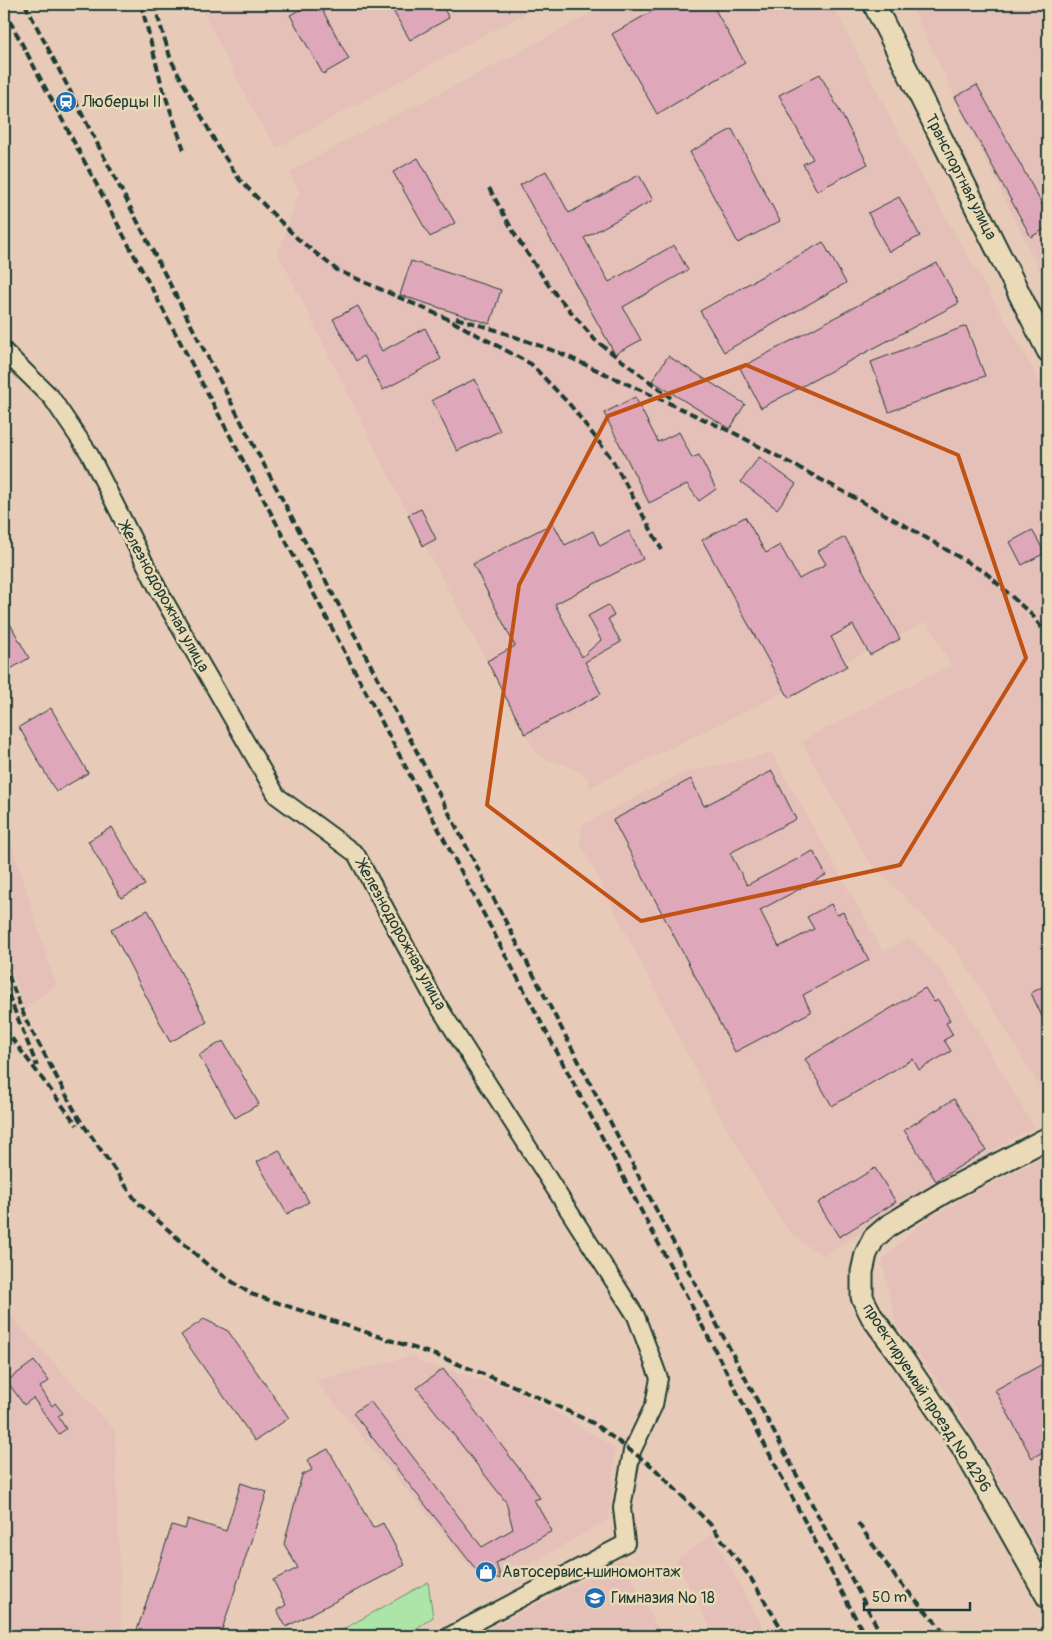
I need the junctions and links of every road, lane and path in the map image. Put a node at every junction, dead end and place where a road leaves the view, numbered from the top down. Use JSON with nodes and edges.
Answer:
{"nodes":[{"id":1,"x":874,"y":4,"type":"edge"},
{"id":2,"x":4,"y":351,"type":"edge"},
{"id":3,"x":1048,"y":351,"type":"edge"},
{"id":4,"x":1048,"y":1138,"type":"edge"},
{"id":5,"x":1048,"y":1598,"type":"edge"},
{"id":6,"x":449,"y":1636,"type":"edge"}],
"edges":[{"from":1,"to":3,"type":"street","name":"Транспортная улица"},
{"from":2,"to":6,"type":"street","name":"Железнодорожная улица"},
{"from":4,"to":5,"type":"street","name":"проектируемый проезд № 4296"}]}
